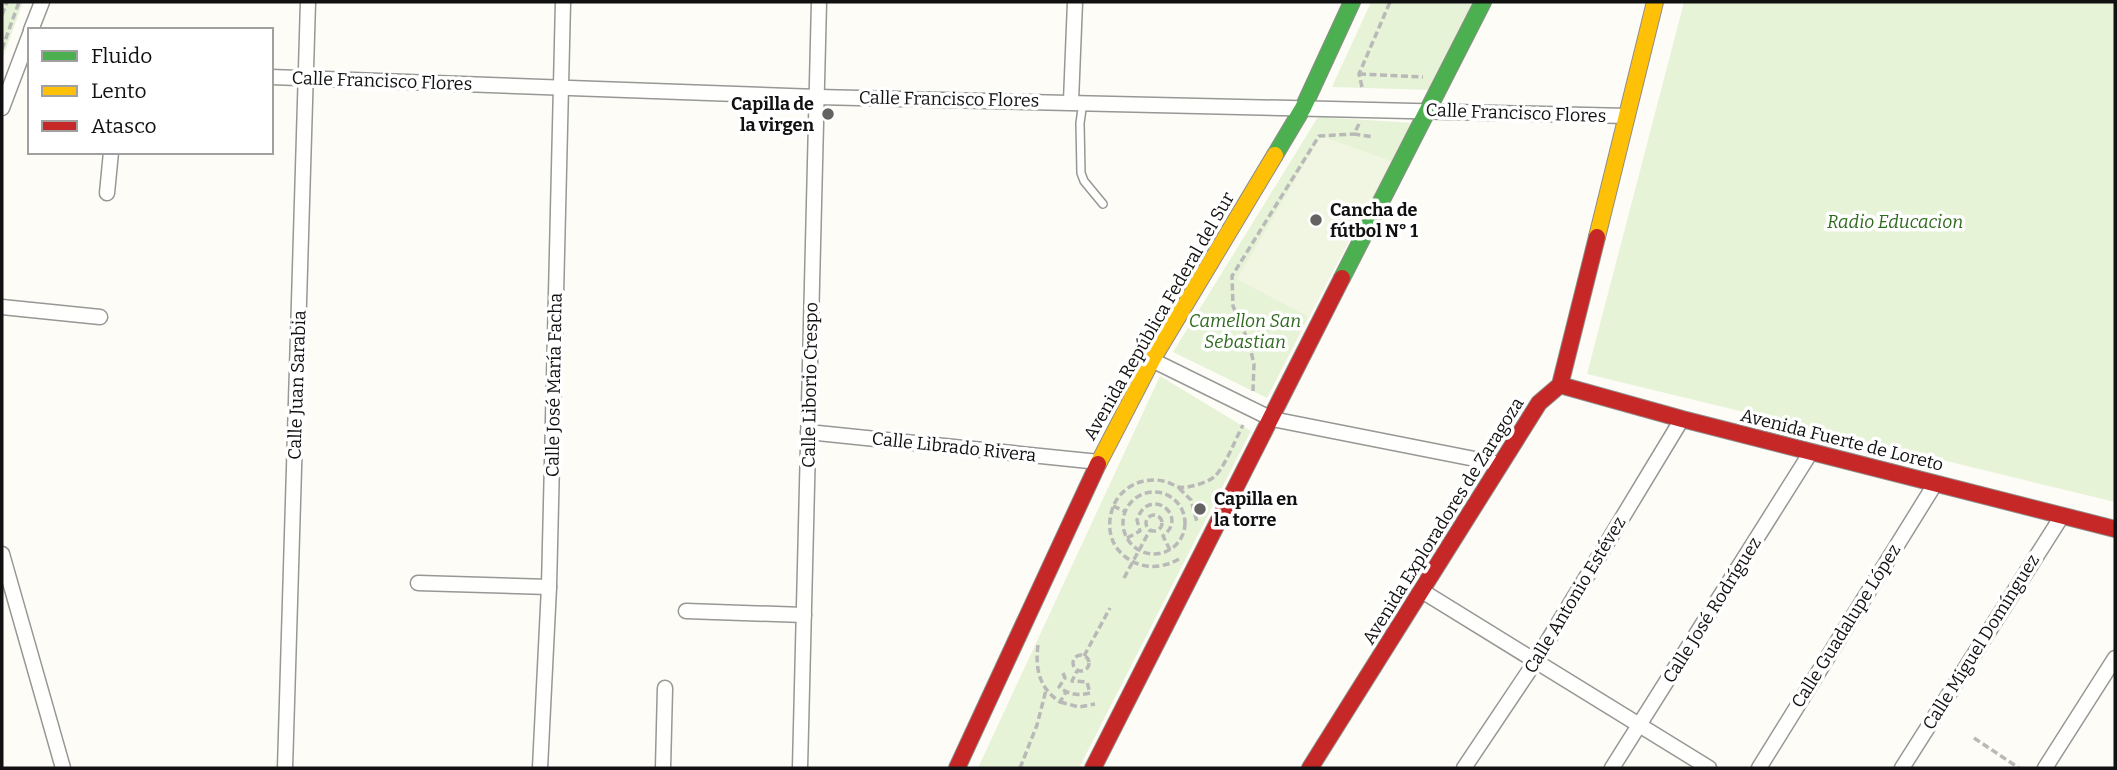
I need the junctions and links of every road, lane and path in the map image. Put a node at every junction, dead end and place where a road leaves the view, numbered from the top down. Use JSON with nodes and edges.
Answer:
{"nodes":[{"id":1,"x":7,"y":2,"type":"edge"},
{"id":2,"x":19,"y":2,"type":"edge"},
{"id":3,"x":42,"y":2,"type":"edge"},
{"id":4,"x":308,"y":2,"type":"edge"},
{"id":5,"x":563,"y":2,"type":"edge"},
{"id":6,"x":819,"y":2,"type":"edge"},
{"id":7,"x":1075,"y":2,"type":"edge"},
{"id":8,"x":1352,"y":2,"type":"edge"},
{"id":9,"x":1390,"y":2,"type":"edge"},
{"id":10,"x":1483,"y":2,"type":"edge"},
{"id":11,"x":1654,"y":2,"type":"edge"},
{"id":12,"x":2,"y":15,"type":"edge"},
{"id":13,"x":32,"y":28,"type":"edge"},
{"id":14,"x":2,"y":47,"type":"edge"},
{"id":15,"x":28,"y":47,"type":"edge"},
{"id":16,"x":24,"y":67,"type":"edge"},
{"id":17,"x":1359,"y":74,"type":"junction"},
{"id":18,"x":1396,"y":75,"type":"dead end"},
{"id":19,"x":273,"y":77,"type":"edge"},
{"id":20,"x":306,"y":78,"type":"junction"},
{"id":21,"x":1362,"y":87,"type":"dead end"},
{"id":22,"x":560,"y":88,"type":"junction"},
{"id":23,"x":817,"y":97,"type":"junction"},
{"id":24,"x":1077,"y":101,"type":"junction"},
{"id":25,"x":2,"y":108,"type":"edge"},
{"id":26,"x":1303,"y":108,"type":"junction"},
{"id":27,"x":1426,"y":110,"type":"junction"},
{"id":28,"x":1627,"y":116,"type":"junction"},
{"id":29,"x":1360,"y":122,"type":"dead end"},
{"id":30,"x":1354,"y":134,"type":"junction"},
{"id":31,"x":1374,"y":137,"type":"dead end"},
{"id":32,"x":111,"y":154,"type":"edge"},
{"id":33,"x":107,"y":193,"type":"dead end"},
{"id":34,"x":1103,"y":204,"type":"dead end"},
{"id":35,"x":2,"y":307,"type":"edge"},
{"id":36,"x":100,"y":317,"type":"dead end"},
{"id":37,"x":1248,"y":318,"type":"dead end"},
{"id":38,"x":1240,"y":322,"type":"junction"},
{"id":39,"x":1249,"y":343,"type":"junction"},
{"id":40,"x":1264,"y":343,"type":"dead end"},
{"id":41,"x":1241,"y":351,"type":"dead end"},
{"id":42,"x":1152,"y":360,"type":"junction"},
{"id":43,"x":1560,"y":385,"type":"junction"},
{"id":44,"x":1253,"y":391,"type":"dead end"},
{"id":45,"x":1272,"y":419,"type":"junction"},
{"id":46,"x":1682,"y":419,"type":"junction"},
{"id":47,"x":1243,"y":425,"type":"dead end"},
{"id":48,"x":808,"y":432,"type":"junction"},
{"id":49,"x":1811,"y":452,"type":"junction"},
{"id":50,"x":1099,"y":462,"type":"junction"},
{"id":51,"x":1500,"y":464,"type":"junction"},
{"id":52,"x":1173,"y":484,"type":"junction"},
{"id":53,"x":1935,"y":484,"type":"junction"},
{"id":54,"x":1179,"y":488,"type":"junction"},
{"id":55,"x":1147,"y":493,"type":"junction"},
{"id":56,"x":1168,"y":495,"type":"junction"},
{"id":57,"x":1151,"y":504,"type":"junction"},
{"id":58,"x":1162,"y":505,"type":"junction"},
{"id":59,"x":1113,"y":506,"type":"junction"},
{"id":60,"x":1126,"y":512,"type":"junction"},
{"id":61,"x":1184,"y":513,"type":"junction"},
{"id":62,"x":1157,"y":516,"type":"junction"},
{"id":63,"x":2062,"y":516,"type":"junction"},
{"id":64,"x":1172,"y":518,"type":"junction"},
{"id":65,"x":1197,"y":527,"type":"dead end"},
{"id":66,"x":2115,"y":529,"type":"edge"},
{"id":67,"x":1150,"y":530,"type":"junction"},
{"id":68,"x":1127,"y":538,"type":"junction"},
{"id":69,"x":1139,"y":550,"type":"junction"},
{"id":70,"x":1170,"y":550,"type":"junction"},
{"id":71,"x":1185,"y":553,"type":"dead end"},
{"id":72,"x":2,"y":554,"type":"edge"},
{"id":73,"x":1133,"y":562,"type":"junction"},
{"id":74,"x":1124,"y":578,"type":"dead end"},
{"id":75,"x":418,"y":583,"type":"dead end"},
{"id":76,"x":549,"y":587,"type":"junction"},
{"id":77,"x":1423,"y":591,"type":"junction"},
{"id":78,"x":1110,"y":608,"type":"dead end"},
{"id":79,"x":686,"y":611,"type":"dead end"},
{"id":80,"x":804,"y":615,"type":"junction"},
{"id":81,"x":1038,"y":645,"type":"dead end"},
{"id":82,"x":1084,"y":656,"type":"junction"},
{"id":83,"x":2115,"y":658,"type":"edge"},
{"id":84,"x":1535,"y":662,"type":"junction"},
{"id":85,"x":1077,"y":670,"type":"junction"},
{"id":86,"x":1072,"y":681,"type":"junction"},
{"id":87,"x":665,"y":688,"type":"dead end"},
{"id":88,"x":1046,"y":690,"type":"junction"},
{"id":89,"x":1066,"y":692,"type":"junction"},
{"id":90,"x":1060,"y":702,"type":"junction"},
{"id":91,"x":1095,"y":704,"type":"dead end"},
{"id":92,"x":1639,"y":726,"type":"junction"},
{"id":93,"x":1974,"y":738,"type":"dead end"},
{"id":94,"x":63,"y":768,"type":"edge"},
{"id":95,"x":285,"y":768,"type":"edge"},
{"id":96,"x":540,"y":768,"type":"edge"},
{"id":97,"x":663,"y":768,"type":"edge"},
{"id":98,"x":800,"y":768,"type":"edge"},
{"id":99,"x":957,"y":768,"type":"edge"},
{"id":100,"x":1020,"y":768,"type":"edge"},
{"id":101,"x":1093,"y":768,"type":"edge"},
{"id":102,"x":1310,"y":768,"type":"edge"},
{"id":103,"x":1464,"y":768,"type":"edge"},
{"id":104,"x":1612,"y":768,"type":"edge"},
{"id":105,"x":1709,"y":768,"type":"edge"},
{"id":106,"x":1759,"y":768,"type":"edge"},
{"id":107,"x":1902,"y":768,"type":"edge"},
{"id":108,"x":2019,"y":768,"type":"edge"},
{"id":109,"x":2045,"y":768,"type":"edge"}],
"edges":[{"from":1,"to":12,"type":"path"},
{"from":2,"to":14,"type":"path"},
{"from":3,"to":13,"type":"street"},
{"from":4,"to":20,"type":"street","name":"Calle Juan Sarabia"},
{"from":5,"to":22,"type":"street","name":"Calle José María Facha"},
{"from":6,"to":23,"type":"street","name":"Calle Liborio Crespo"},
{"from":7,"to":24,"type":"street"},
{"from":8,"to":26,"type":"street","name":"Avenida República Federal del Sur"},
{"from":9,"to":17,"type":"path"},
{"from":10,"to":27,"type":"street"},
{"from":11,"to":28,"type":"street"},
{"from":15,"to":16,"type":"street"},
{"from":16,"to":25,"type":"street"},
{"from":17,"to":18,"type":"path"},
{"from":17,"to":21,"type":"path"},
{"from":19,"to":20,"type":"street","name":"Calle Francisco Flores"},
{"from":20,"to":22,"type":"street","name":"Calle Francisco Flores"},
{"from":20,"to":95,"type":"street","name":"Calle Juan Sarabia"},
{"from":22,"to":23,"type":"street","name":"Calle Francisco Flores"},
{"from":22,"to":76,"type":"street","name":"Calle José María Facha"},
{"from":23,"to":24,"type":"street","name":"Calle Francisco Flores"},
{"from":23,"to":48,"type":"street","name":"Calle Liborio Crespo"},
{"from":24,"to":26,"type":"street","name":"Calle Francisco Flores"},
{"from":24,"to":34,"type":"lane"},
{"from":26,"to":27,"type":"street","name":"Calle Francisco Flores"},
{"from":26,"to":42,"type":"street","name":"Avenida República Federal del Sur"},
{"from":27,"to":28,"type":"street","name":"Calle Francisco Flores"},
{"from":27,"to":45,"type":"street"},
{"from":28,"to":43,"type":"street"},
{"from":29,"to":30,"type":"path"},
{"from":30,"to":31,"type":"path"},
{"from":30,"to":38,"type":"path"},
{"from":32,"to":33,"type":"street"},
{"from":35,"to":36,"type":"street"},
{"from":37,"to":38,"type":"path"},
{"from":38,"to":39,"type":"path"},
{"from":39,"to":40,"type":"path"},
{"from":39,"to":41,"type":"path"},
{"from":39,"to":44,"type":"path"},
{"from":42,"to":45,"type":"street"},
{"from":42,"to":50,"type":"street","name":"Avenida República Federal del Sur"},
{"from":43,"to":46,"type":"street","name":"Avenida Fuerte de Loreto"},
{"from":43,"to":51,"type":"street","name":"Avenida Exploradores de Zaragoza"},
{"from":45,"to":51,"type":"street"},
{"from":45,"to":101,"type":"street"},
{"from":46,"to":49,"type":"street","name":"Avenida Fuerte de Loreto"},
{"from":46,"to":84,"type":"street","name":"Calle Antonio Estévez"},
{"from":47,"to":54,"type":"path"},
{"from":48,"to":50,"type":"street","name":"Calle Librado Rivera"},
{"from":48,"to":80,"type":"street","name":"Calle Liborio Crespo"},
{"from":49,"to":53,"type":"street","name":"Avenida Fuerte de Loreto"},
{"from":49,"to":92,"type":"street","name":"Calle José Rodríguez"},
{"from":50,"to":99,"type":"street","name":"Avenida República Federal del Sur"},
{"from":51,"to":77,"type":"street","name":"Avenida Exploradores de Zaragoza"},
{"from":52,"to":54,"type":"path"},
{"from":52,"to":56,"type":"path"},
{"from":52,"to":59,"type":"path"},
{"from":53,"to":63,"type":"street","name":"Avenida Fuerte de Loreto"},
{"from":53,"to":106,"type":"street","name":"Calle Guadalupe López"},
{"from":54,"to":65,"type":"path"},
{"from":55,"to":56,"type":"path"},
{"from":55,"to":57,"type":"path"},
{"from":55,"to":60,"type":"path"},
{"from":56,"to":61,"type":"path"},
{"from":57,"to":58,"type":"path"},
{"from":57,"to":68,"type":"path"},
{"from":58,"to":62,"type":"path"},
{"from":58,"to":64,"type":"path"},
{"from":59,"to":60,"type":"path"},
{"from":59,"to":73,"type":"path"},
{"from":60,"to":68,"type":"path"},
{"from":61,"to":64,"type":"path"},
{"from":61,"to":70,"type":"path"},
{"from":62,"to":67,"type":"path"},
{"from":62,"to":67,"type":"path"},
{"from":63,"to":66,"type":"street","name":"Avenida Fuerte de Loreto"},
{"from":63,"to":107,"type":"street","name":"Calle Miguel Domínguez"},
{"from":64,"to":70,"type":"path"},
{"from":67,"to":69,"type":"path"},
{"from":68,"to":69,"type":"path"},
{"from":69,"to":70,"type":"path"},
{"from":69,"to":73,"type":"path"},
{"from":71,"to":73,"type":"path"},
{"from":72,"to":94,"type":"street"},
{"from":73,"to":74,"type":"path"},
{"from":75,"to":76,"type":"street"},
{"from":76,"to":96,"type":"street","name":"Calle José María Facha"},
{"from":77,"to":84,"type":"street"},
{"from":77,"to":102,"type":"street","name":"Avenida Exploradores de Zaragoza"},
{"from":78,"to":82,"type":"path"},
{"from":79,"to":80,"type":"street"},
{"from":80,"to":98,"type":"street","name":"Calle Liborio Crespo"},
{"from":81,"to":88,"type":"path"},
{"from":82,"to":85,"type":"path"},
{"from":82,"to":85,"type":"path"},
{"from":83,"to":109,"type":"street"},
{"from":84,"to":92,"type":"street"},
{"from":84,"to":103,"type":"street","name":"Calle Antonio Estévez"},
{"from":85,"to":86,"type":"path"},
{"from":86,"to":89,"type":"path"},
{"from":86,"to":89,"type":"path"},
{"from":87,"to":97,"type":"street"},
{"from":88,"to":90,"type":"path"},
{"from":88,"to":100,"type":"path"},
{"from":89,"to":90,"type":"path"},
{"from":90,"to":91,"type":"path"},
{"from":92,"to":104,"type":"street","name":"Calle José Rodríguez"},
{"from":92,"to":105,"type":"street"},
{"from":93,"to":108,"type":"path"}]}
